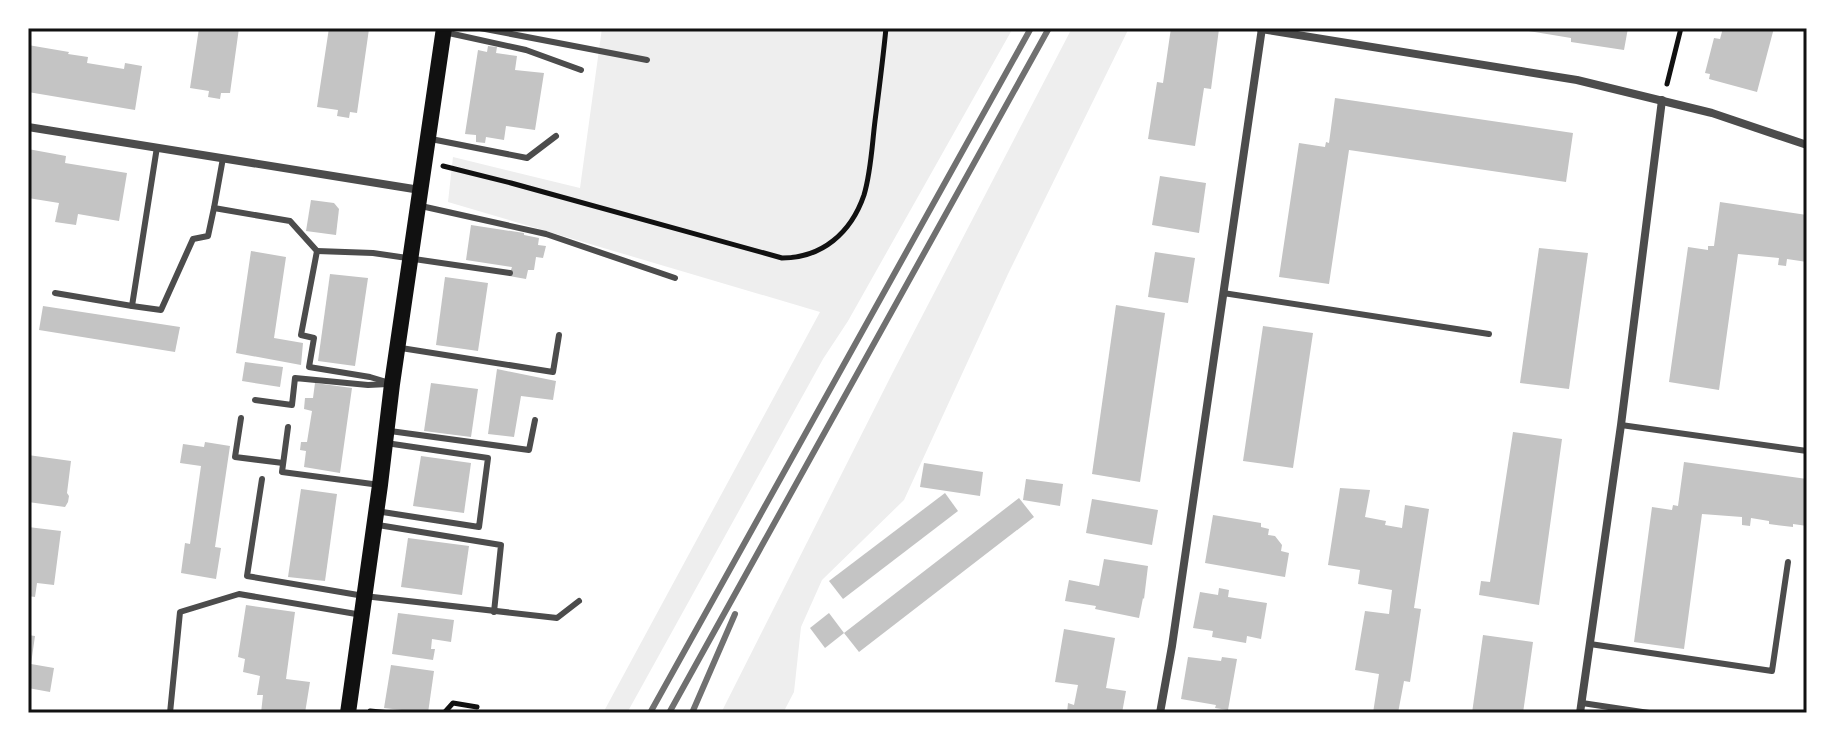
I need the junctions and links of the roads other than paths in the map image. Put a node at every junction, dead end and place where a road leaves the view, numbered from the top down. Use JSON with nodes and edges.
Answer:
{"nodes":[{"id":1,"x":480,"y":28,"type":"edge"},
{"id":2,"x":1262,"y":28,"type":"edge"},
{"id":3,"x":444,"y":30,"type":"edge"},
{"id":4,"x":647,"y":60,"type":"dead end"},
{"id":5,"x":581,"y":70,"type":"dead end"},
{"id":6,"x":1662,"y":100,"type":"junction"},
{"id":7,"x":28,"y":127,"type":"edge"},
{"id":8,"x":556,"y":136,"type":"dead end"},
{"id":9,"x":428,"y":138,"type":"junction"},
{"id":10,"x":1807,"y":145,"type":"edge"},
{"id":11,"x":157,"y":147,"type":"junction"},
{"id":12,"x":223,"y":158,"type":"junction"},
{"id":13,"x":419,"y":198,"type":"junction"},
{"id":14,"x":214,"y":208,"type":"junction"},
{"id":15,"x":317,"y":251,"type":"junction"},
{"id":16,"x":410,"y":258,"type":"junction"},
{"id":17,"x":510,"y":273,"type":"dead end"},
{"id":18,"x":675,"y":278,"type":"dead end"},
{"id":19,"x":55,"y":293,"type":"dead end"},
{"id":20,"x":1223,"y":293,"type":"junction"},
{"id":21,"x":132,"y":306,"type":"junction"},
{"id":22,"x":1489,"y":334,"type":"dead end"},
{"id":23,"x":559,"y":335,"type":"dead end"},
{"id":24,"x":397,"y":347,"type":"junction"},
{"id":25,"x":392,"y":384,"type":"junction"},
{"id":26,"x":255,"y":400,"type":"dead end"},
{"id":27,"x":241,"y":418,"type":"dead end"},
{"id":28,"x":535,"y":420,"type":"dead end"},
{"id":29,"x":1621,"y":425,"type":"junction"},
{"id":30,"x":288,"y":427,"type":"dead end"},
{"id":31,"x":386,"y":437,"type":"junction"},
{"id":32,"x":1807,"y":451,"type":"edge"},
{"id":33,"x":283,"y":463,"type":"junction"},
{"id":34,"x":262,"y":479,"type":"dead end"},
{"id":35,"x":380,"y":485,"type":"junction"},
{"id":36,"x":375,"y":518,"type":"junction"},
{"id":37,"x":1788,"y":562,"type":"dead end"},
{"id":38,"x":364,"y":596,"type":"junction"},
{"id":39,"x":579,"y":601,"type":"dead end"},
{"id":40,"x":494,"y":612,"type":"junction"},
{"id":41,"x":362,"y":615,"type":"junction"},
{"id":42,"x":1590,"y":644,"type":"junction"},
{"id":43,"x":1581,"y":708,"type":"edge"},
{"id":44,"x":170,"y":713,"type":"edge"},
{"id":45,"x":348,"y":713,"type":"edge"},
{"id":46,"x":1160,"y":713,"type":"edge"},
{"id":47,"x":1649,"y":713,"type":"edge"}],
"edges":[{"from":1,"to":4,"type":"lane"},
{"from":2,"to":6,"type":"street"},
{"from":2,"to":20,"type":"street"},
{"from":3,"to":5,"type":"lane"},
{"from":3,"to":9,"type":"main road"},
{"from":6,"to":10,"type":"street"},
{"from":6,"to":29,"type":"street"},
{"from":7,"to":11,"type":"street"},
{"from":8,"to":9,"type":"lane"},
{"from":9,"to":13,"type":"main road"},
{"from":11,"to":12,"type":"street"},
{"from":11,"to":21,"type":"lane"},
{"from":12,"to":13,"type":"street"},
{"from":12,"to":14,"type":"lane"},
{"from":13,"to":16,"type":"main road"},
{"from":13,"to":18,"type":"lane"},
{"from":14,"to":15,"type":"lane"},
{"from":14,"to":21,"type":"lane"},
{"from":15,"to":16,"type":"lane"},
{"from":15,"to":25,"type":"lane"},
{"from":16,"to":17,"type":"lane"},
{"from":16,"to":24,"type":"main road"},
{"from":19,"to":21,"type":"lane"},
{"from":20,"to":22,"type":"lane"},
{"from":20,"to":46,"type":"street"},
{"from":23,"to":24,"type":"lane"},
{"from":24,"to":25,"type":"main road"},
{"from":25,"to":26,"type":"lane"},
{"from":25,"to":31,"type":"main road"},
{"from":27,"to":33,"type":"lane"},
{"from":28,"to":31,"type":"lane"},
{"from":29,"to":32,"type":"lane"},
{"from":29,"to":42,"type":"street"},
{"from":30,"to":33,"type":"lane"},
{"from":31,"to":35,"type":"main road"},
{"from":31,"to":36,"type":"lane"},
{"from":33,"to":35,"type":"lane"},
{"from":34,"to":38,"type":"lane"},
{"from":35,"to":36,"type":"main road"},
{"from":36,"to":38,"type":"main road"},
{"from":36,"to":40,"type":"lane"},
{"from":37,"to":42,"type":"lane"},
{"from":38,"to":40,"type":"lane"},
{"from":38,"to":41,"type":"main road"},
{"from":39,"to":40,"type":"lane"},
{"from":41,"to":44,"type":"lane"},
{"from":41,"to":45,"type":"main road"},
{"from":42,"to":43,"type":"street"},
{"from":43,"to":47,"type":"lane"}]}
